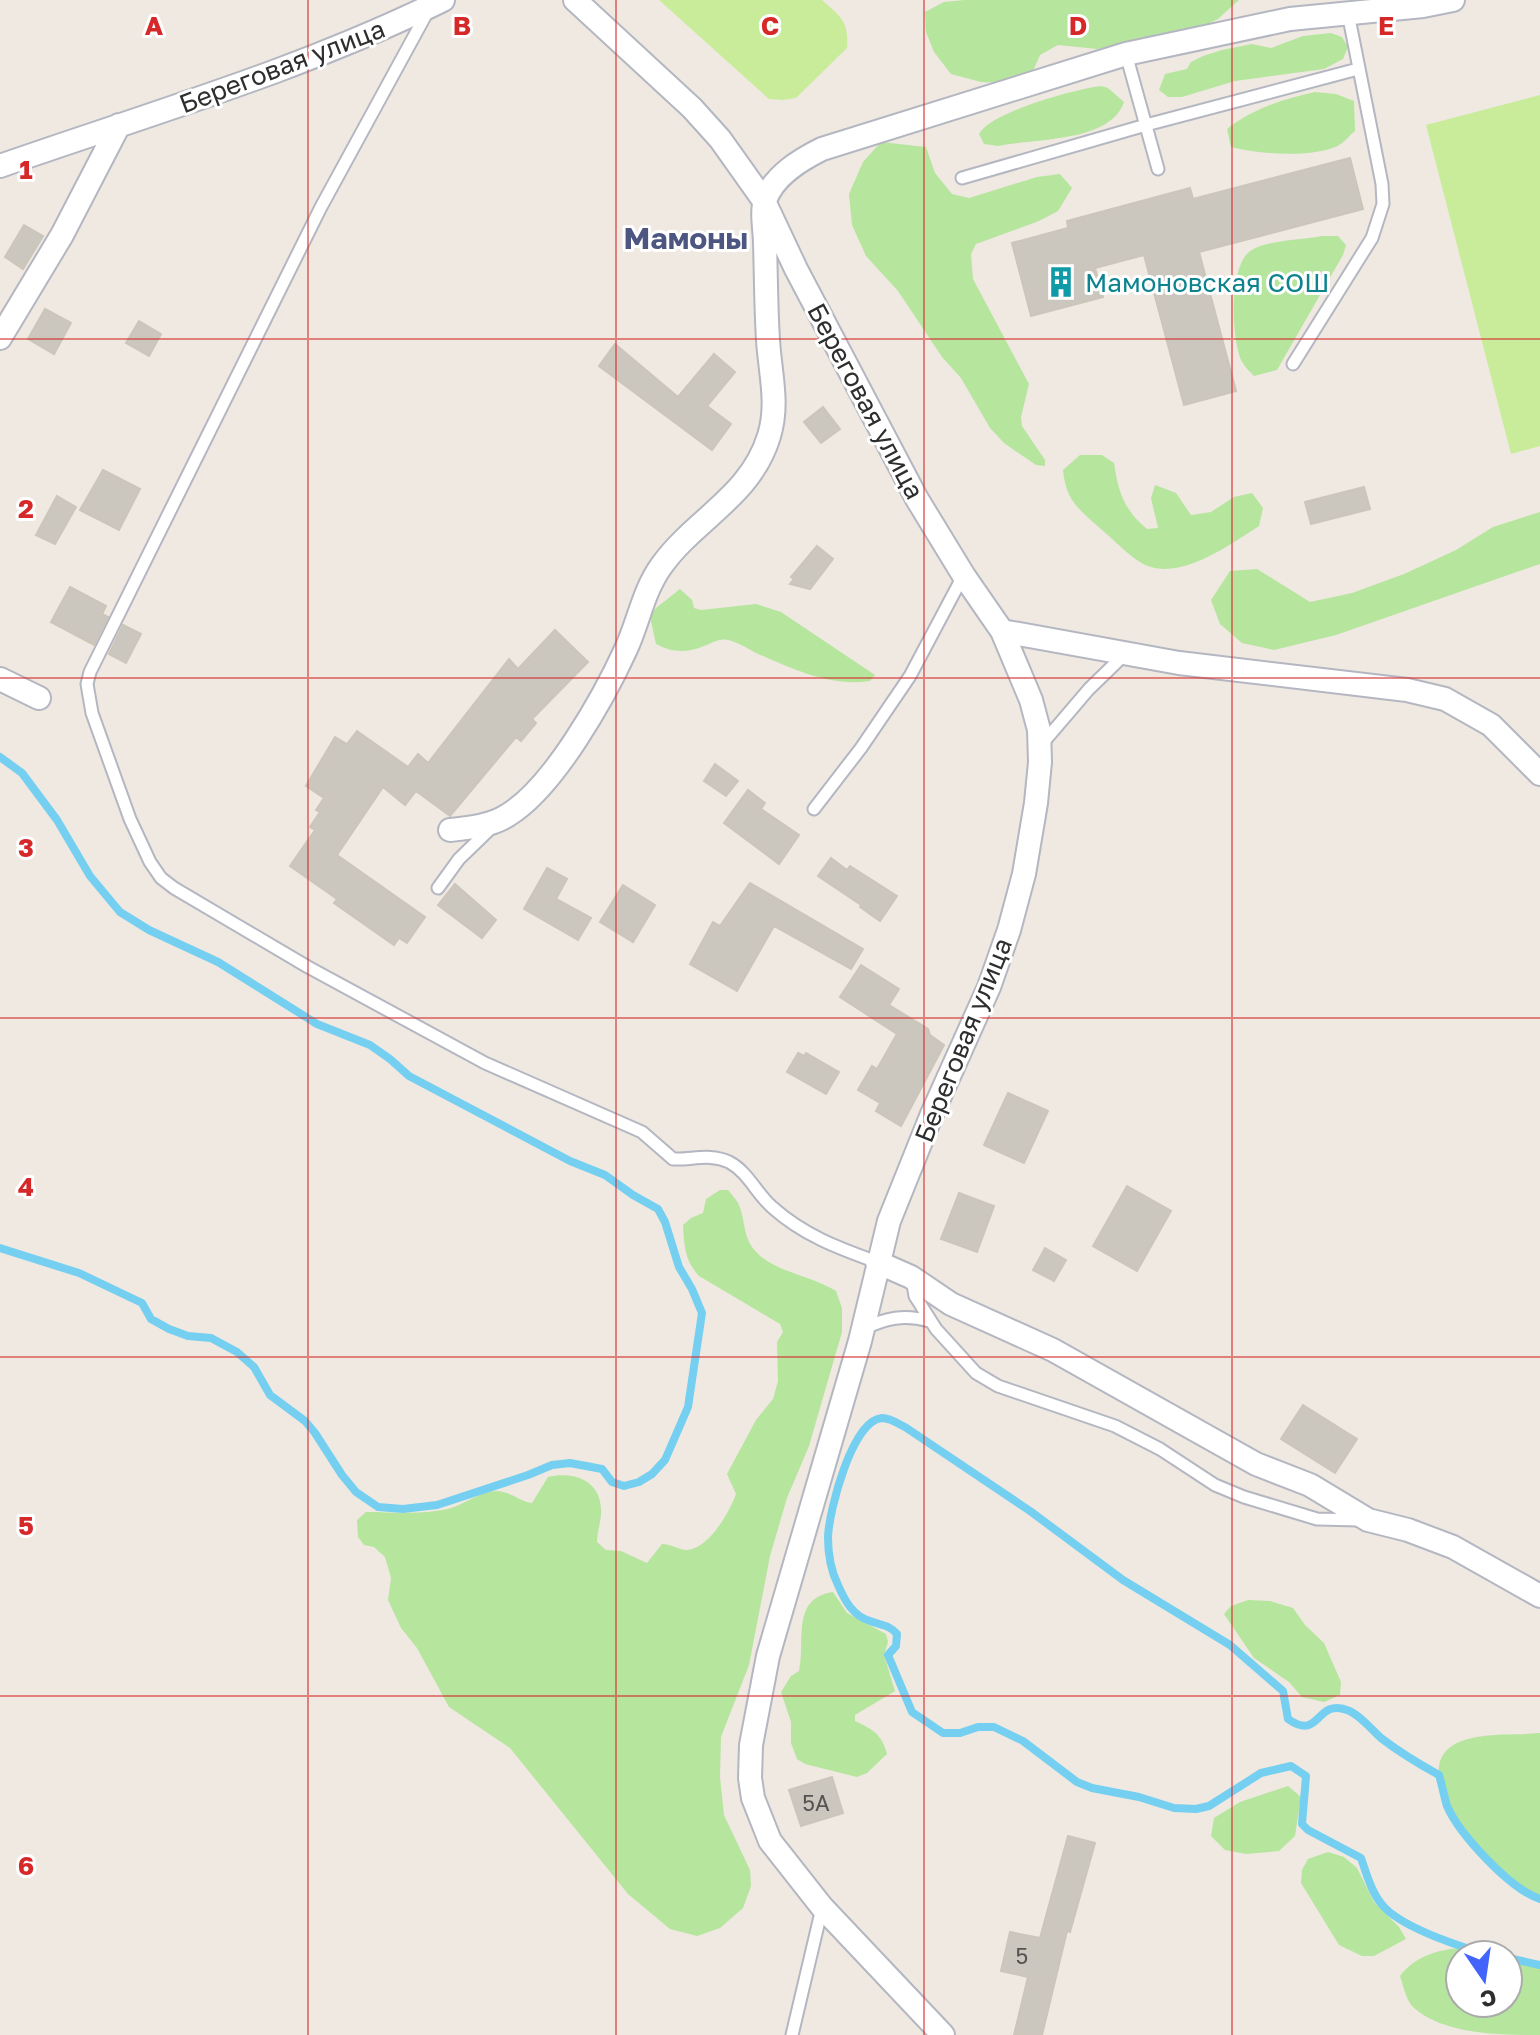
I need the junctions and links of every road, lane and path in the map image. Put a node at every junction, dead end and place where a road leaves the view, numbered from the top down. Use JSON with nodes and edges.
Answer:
{"nodes":[{"id":1,"x":575,"y":0,"type":"edge"},
{"id":2,"x":1453,"y":0,"type":"edge"},
{"id":3,"x":437,"y":3,"type":"edge"},
{"id":4,"x":1288,"y":10,"type":"edge"},
{"id":5,"x":1348,"y":13,"type":"junction"},
{"id":6,"x":1126,"y":54,"type":"junction"},
{"id":7,"x":1358,"y":69,"type":"junction"},
{"id":8,"x":119,"y":125,"type":"junction"},
{"id":9,"x":1146,"y":125,"type":"junction"},
{"id":10,"x":0,"y":166,"type":"edge"},
{"id":11,"x":1158,"y":169,"type":"dead end"},
{"id":12,"x":962,"y":178,"type":"dead end"},
{"id":13,"x":764,"y":201,"type":"junction"},
{"id":14,"x":0,"y":338,"type":"edge"},
{"id":15,"x":1293,"y":364,"type":"dead end"},
{"id":16,"x":964,"y":576,"type":"junction"},
{"id":17,"x":1002,"y":631,"type":"junction"},
{"id":18,"x":1126,"y":654,"type":"junction"},
{"id":19,"x":0,"y":679,"type":"edge"},
{"id":20,"x":39,"y":698,"type":"dead end"},
{"id":21,"x":1040,"y":746,"type":"junction"},
{"id":22,"x":1540,"y":774,"type":"edge"},
{"id":23,"x":814,"y":809,"type":"dead end"},
{"id":24,"x":506,"y":817,"type":"junction"},
{"id":25,"x":450,"y":830,"type":"dead end"},
{"id":26,"x":438,"y":888,"type":"dead end"},
{"id":27,"x":877,"y":1262,"type":"junction"},
{"id":28,"x":911,"y":1277,"type":"junction"},
{"id":29,"x":930,"y":1321,"type":"junction"},
{"id":30,"x":863,"y":1329,"type":"junction"},
{"id":31,"x":1368,"y":1520,"type":"junction"},
{"id":32,"x":1540,"y":1596,"type":"edge"},
{"id":33,"x":822,"y":1907,"type":"junction"},
{"id":34,"x":792,"y":2035,"type":"edge"},
{"id":35,"x":943,"y":2035,"type":"edge"}],
"edges":[{"from":1,"to":13,"type":"street","name":"Береговая улица"},
{"from":2,"to":5,"type":"street"},
{"from":3,"to":8,"type":"street","name":"Береговая улица"},
{"from":3,"to":27,"type":"lane"},
{"from":4,"to":5,"type":"street"},
{"from":4,"to":6,"type":"street"},
{"from":5,"to":7,"type":"lane"},
{"from":6,"to":9,"type":"lane"},
{"from":6,"to":13,"type":"street"},
{"from":7,"to":9,"type":"lane"},
{"from":7,"to":15,"type":"lane"},
{"from":8,"to":10,"type":"street","name":"Береговая улица"},
{"from":8,"to":14,"type":"street"},
{"from":9,"to":11,"type":"lane"},
{"from":9,"to":12,"type":"lane"},
{"from":13,"to":16,"type":"street","name":"Береговая улица"},
{"from":13,"to":24,"type":"street"},
{"from":16,"to":17,"type":"street","name":"Береговая улица"},
{"from":16,"to":23,"type":"lane"},
{"from":17,"to":18,"type":"street"},
{"from":17,"to":21,"type":"street","name":"Береговая улица"},
{"from":18,"to":21,"type":"lane"},
{"from":18,"to":22,"type":"street"},
{"from":19,"to":20,"type":"street"},
{"from":21,"to":27,"type":"street","name":"Береговая улица"},
{"from":24,"to":25,"type":"street"},
{"from":24,"to":26,"type":"lane"},
{"from":27,"to":28,"type":"street"},
{"from":27,"to":30,"type":"street","name":"Береговая улица"},
{"from":28,"to":29,"type":"lane"},
{"from":28,"to":31,"type":"street"},
{"from":29,"to":30,"type":"lane"},
{"from":29,"to":31,"type":"lane"},
{"from":30,"to":33,"type":"street","name":"Береговая улица"},
{"from":31,"to":32,"type":"street"},
{"from":33,"to":34,"type":"lane"},
{"from":33,"to":35,"type":"street","name":"Береговая улица"}]}
